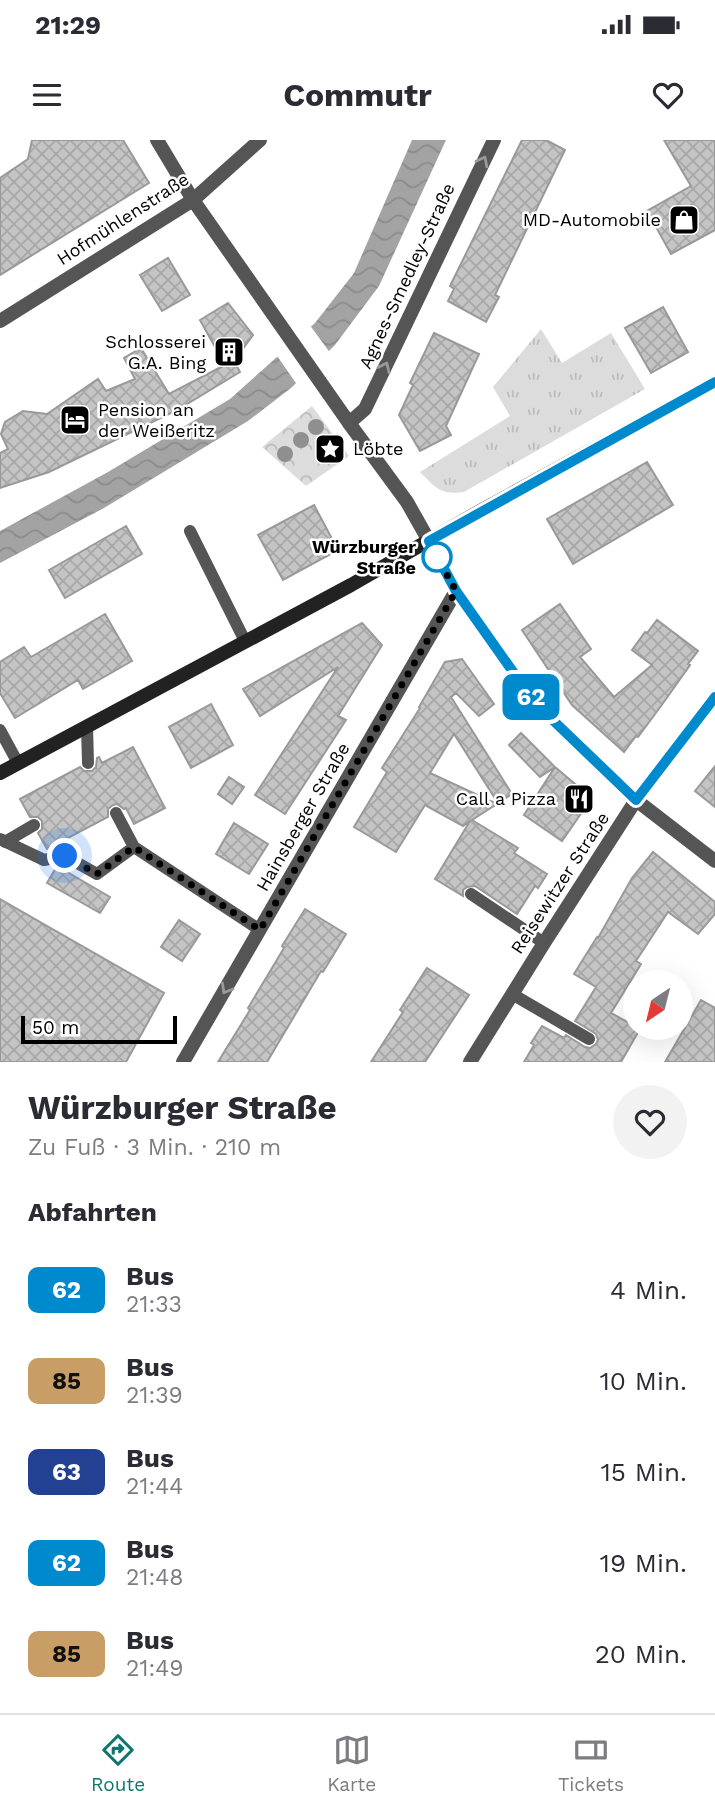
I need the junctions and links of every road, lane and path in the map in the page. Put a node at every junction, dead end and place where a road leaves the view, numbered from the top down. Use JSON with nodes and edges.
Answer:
{"nodes":[{"id":1,"x":157,"y":140,"type":"edge"},
{"id":2,"x":260,"y":140,"type":"edge"},
{"id":3,"x":494,"y":140,"type":"edge"},
{"id":4,"x":193,"y":200,"type":"junction"},
{"id":5,"x":0,"y":321,"type":"edge"},
{"id":6,"x":715,"y":382,"type":"edge"},
{"id":7,"x":349,"y":422,"type":"junction"},
{"id":8,"x":190,"y":531,"type":"dead end"},
{"id":9,"x":429,"y":541,"type":"junction"},
{"id":10,"x":456,"y":591,"type":"junction"},
{"id":11,"x":246,"y":641,"type":"junction"},
{"id":12,"x":715,"y":697,"type":"edge"},
{"id":13,"x":87,"y":726,"type":"junction"},
{"id":14,"x":0,"y":730,"type":"edge"},
{"id":15,"x":88,"y":762,"type":"dead end"},
{"id":16,"x":18,"y":763,"type":"junction"},
{"id":17,"x":0,"y":773,"type":"edge"},
{"id":18,"x":636,"y":800,"type":"junction"},
{"id":19,"x":116,"y":813,"type":"dead end"},
{"id":20,"x":34,"y":825,"type":"dead end"},
{"id":21,"x":3,"y":840,"type":"edge"},
{"id":22,"x":134,"y":847,"type":"junction"},
{"id":23,"x":715,"y":861,"type":"edge"},
{"id":24,"x":471,"y":894,"type":"dead end"},
{"id":25,"x":260,"y":930,"type":"junction"},
{"id":26,"x":544,"y":943,"type":"junction"},
{"id":27,"x":512,"y":994,"type":"junction"},
{"id":28,"x":589,"y":1039,"type":"dead end"},
{"id":29,"x":183,"y":1062,"type":"edge"},
{"id":30,"x":470,"y":1062,"type":"edge"}],
"edges":[{"from":1,"to":4,"type":"street"},
{"from":2,"to":4,"type":"street","name":"Hofmühlenstraße"},
{"from":7,"to":3,"type":"street","name":"Agnes-Smedley-Straße","one_way":true},
{"from":4,"to":5,"type":"street","name":"Hofmühlenstraße"},
{"from":4,"to":7,"type":"street"},
{"from":6,"to":9,"type":"main road"},
{"from":7,"to":9,"type":"street"},
{"from":8,"to":11,"type":"lane"},
{"from":9,"to":10,"type":"street"},
{"from":9,"to":11,"type":"main road"},
{"from":10,"to":18,"type":"street"},
{"from":10,"to":25,"type":"street","name":"Hainsberger Straße"},
{"from":11,"to":13,"type":"main road"},
{"from":12,"to":18,"type":"street","name":"Reisewitzer Straße"},
{"from":13,"to":15,"type":"lane"},
{"from":13,"to":16,"type":"main road"},
{"from":14,"to":16,"type":"lane"},
{"from":16,"to":17,"type":"main road"},
{"from":18,"to":23,"type":"street"},
{"from":18,"to":26,"type":"street","name":"Reisewitzer Straße"},
{"from":19,"to":22,"type":"lane"},
{"from":20,"to":21,"type":"lane"},
{"from":21,"to":22,"type":"lane"},
{"from":22,"to":25,"type":"lane"},
{"from":24,"to":26,"type":"lane"},
{"from":25,"to":29,"type":"street","name":"Hainsberger Straße","one_way":true},
{"from":26,"to":27,"type":"street","name":"Reisewitzer Straße"},
{"from":27,"to":28,"type":"lane"},
{"from":27,"to":30,"type":"street","name":"Reisewitzer Straße"}]}
